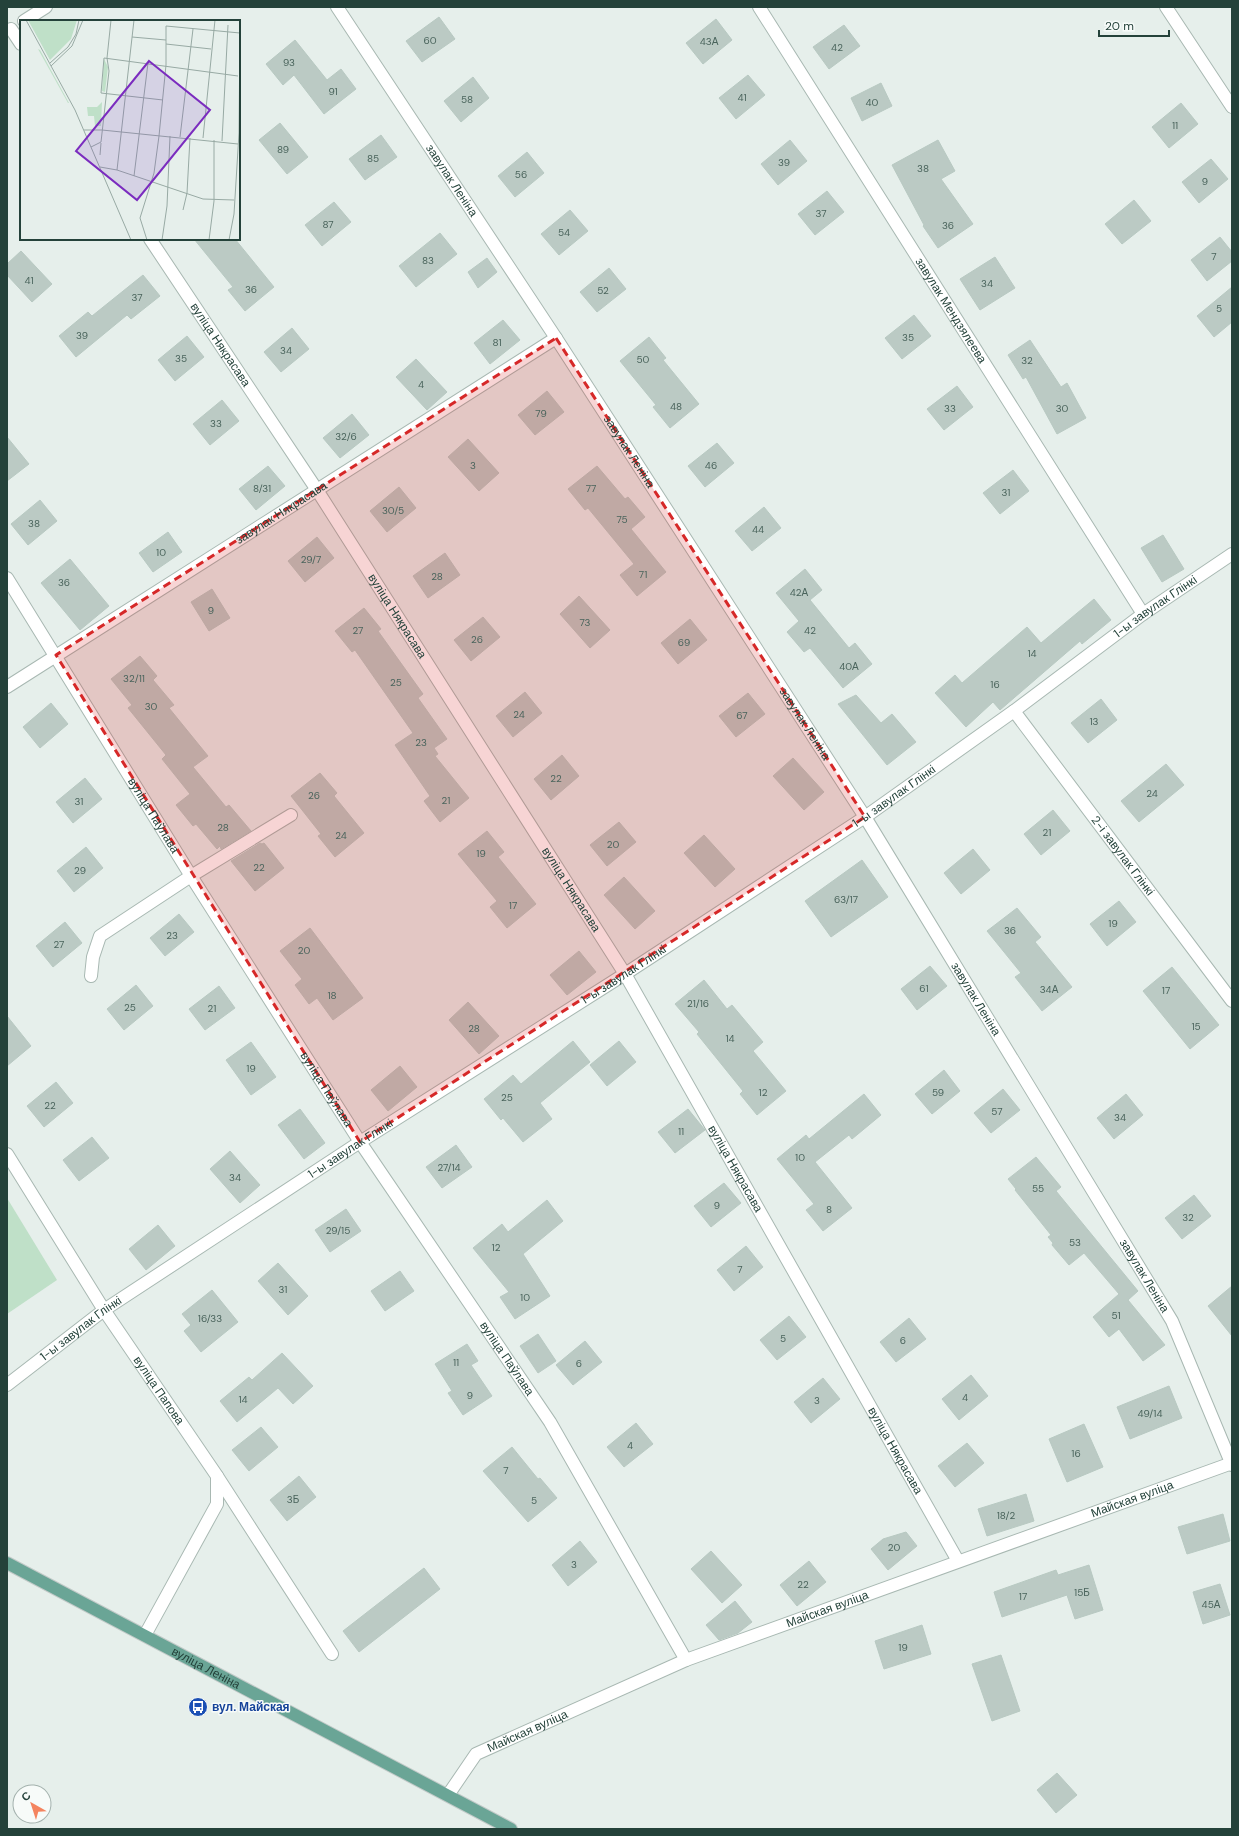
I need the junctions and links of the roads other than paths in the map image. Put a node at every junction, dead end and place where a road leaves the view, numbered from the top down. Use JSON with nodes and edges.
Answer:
{"nodes":[{"id":1,"x":46,"y":7,"type":"edge"},
{"id":2,"x":337,"y":7,"type":"edge"},
{"id":3,"x":759,"y":7,"type":"edge"},
{"id":4,"x":1166,"y":7,"type":"edge"},
{"id":5,"x":26,"y":20,"type":"edge"},
{"id":6,"x":13,"y":28,"type":"edge"},
{"id":7,"x":20,"y":42,"type":"edge"},
{"id":8,"x":1232,"y":107,"type":"edge"},
{"id":9,"x":151,"y":240,"type":"edge"},
{"id":10,"x":556,"y":338,"type":"junction"},
{"id":11,"x":317,"y":490,"type":"junction"},
{"id":12,"x":1232,"y":554,"type":"edge"},
{"id":13,"x":7,"y":578,"type":"edge"},
{"id":14,"x":1143,"y":614,"type":"junction"},
{"id":15,"x":56,"y":655,"type":"junction"},
{"id":16,"x":7,"y":688,"type":"edge"},
{"id":17,"x":1014,"y":711,"type":"junction"},
{"id":18,"x":291,"y":815,"type":"dead end"},
{"id":19,"x":865,"y":817,"type":"junction"},
{"id":20,"x":191,"y":876,"type":"junction"},
{"id":21,"x":624,"y":974,"type":"junction"},
{"id":22,"x":91,"y":976,"type":"dead end"},
{"id":23,"x":1232,"y":1001,"type":"edge"},
{"id":24,"x":360,"y":1142,"type":"junction"},
{"id":25,"x":7,"y":1154,"type":"edge"},
{"id":26,"x":104,"y":1310,"type":"junction"},
{"id":27,"x":7,"y":1385,"type":"edge"},
{"id":28,"x":1232,"y":1464,"type":"edge"},
{"id":29,"x":217,"y":1476,"type":"junction"},
{"id":30,"x":958,"y":1561,"type":"junction"},
{"id":31,"x":7,"y":1562,"type":"edge"},
{"id":32,"x":145,"y":1635,"type":"junction"},
{"id":33,"x":332,"y":1654,"type":"dead end"},
{"id":34,"x":686,"y":1660,"type":"junction"},
{"id":35,"x":448,"y":1795,"type":"junction"},
{"id":36,"x":511,"y":1829,"type":"edge"}],
"edges":[{"from":1,"to":5,"type":"street"},
{"from":2,"to":10,"type":"street","name":"завулак Леніна"},
{"from":3,"to":14,"type":"street","name":"завулак Мендзялеева"},
{"from":4,"to":8,"type":"street"},
{"from":6,"to":7,"type":"street"},
{"from":9,"to":11,"type":"street","name":"вуліца Някрасава"},
{"from":10,"to":11,"type":"street","name":"завулак Някрасава"},
{"from":10,"to":19,"type":"street","name":"завулак Леніна"},
{"from":11,"to":15,"type":"street","name":"завулак Някрасава"},
{"from":11,"to":21,"type":"street","name":"вуліца Някрасава"},
{"from":12,"to":14,"type":"street","name":"1-ы завулак Глінкі"},
{"from":13,"to":15,"type":"street","name":"вуліца Паўлава"},
{"from":14,"to":17,"type":"street","name":"1-ы завулак Глінкі"},
{"from":15,"to":16,"type":"street","name":"завулак Някрасава"},
{"from":15,"to":20,"type":"street","name":"вуліца Паўлава"},
{"from":17,"to":19,"type":"street","name":"1-ы завулак Глінкі"},
{"from":17,"to":23,"type":"street","name":"2-і завулак Глінкі"},
{"from":18,"to":20,"type":"street"},
{"from":19,"to":21,"type":"street","name":"1-ы завулак Глінкі"},
{"from":19,"to":28,"type":"street","name":"завулак Леніна"},
{"from":20,"to":22,"type":"street"},
{"from":20,"to":24,"type":"street","name":"вуліца Паўлава"},
{"from":21,"to":24,"type":"street","name":"1-ы завулак Глінкі"},
{"from":21,"to":30,"type":"street","name":"вуліца Някрасава"},
{"from":24,"to":26,"type":"street","name":"1-ы завулак Глінкі"},
{"from":24,"to":34,"type":"street","name":"вуліца Паўлава"},
{"from":25,"to":26,"type":"street","name":"вуліца Папова"},
{"from":26,"to":27,"type":"street","name":"1-ы завулак Глінкі"},
{"from":26,"to":29,"type":"street","name":"вуліца Папова"},
{"from":28,"to":30,"type":"street","name":"Майская вуліца"},
{"from":29,"to":32,"type":"street"},
{"from":29,"to":33,"type":"street","name":"вуліца Папова"},
{"from":30,"to":34,"type":"street","name":"Майская вуліца"},
{"from":31,"to":32,"type":"main road","name":"вуліца Леніна"},
{"from":32,"to":35,"type":"main road","name":"вуліца Леніна"},
{"from":34,"to":35,"type":"street","name":"Майская вуліца"},
{"from":35,"to":36,"type":"main road","name":"вуліца Леніна"}]}
